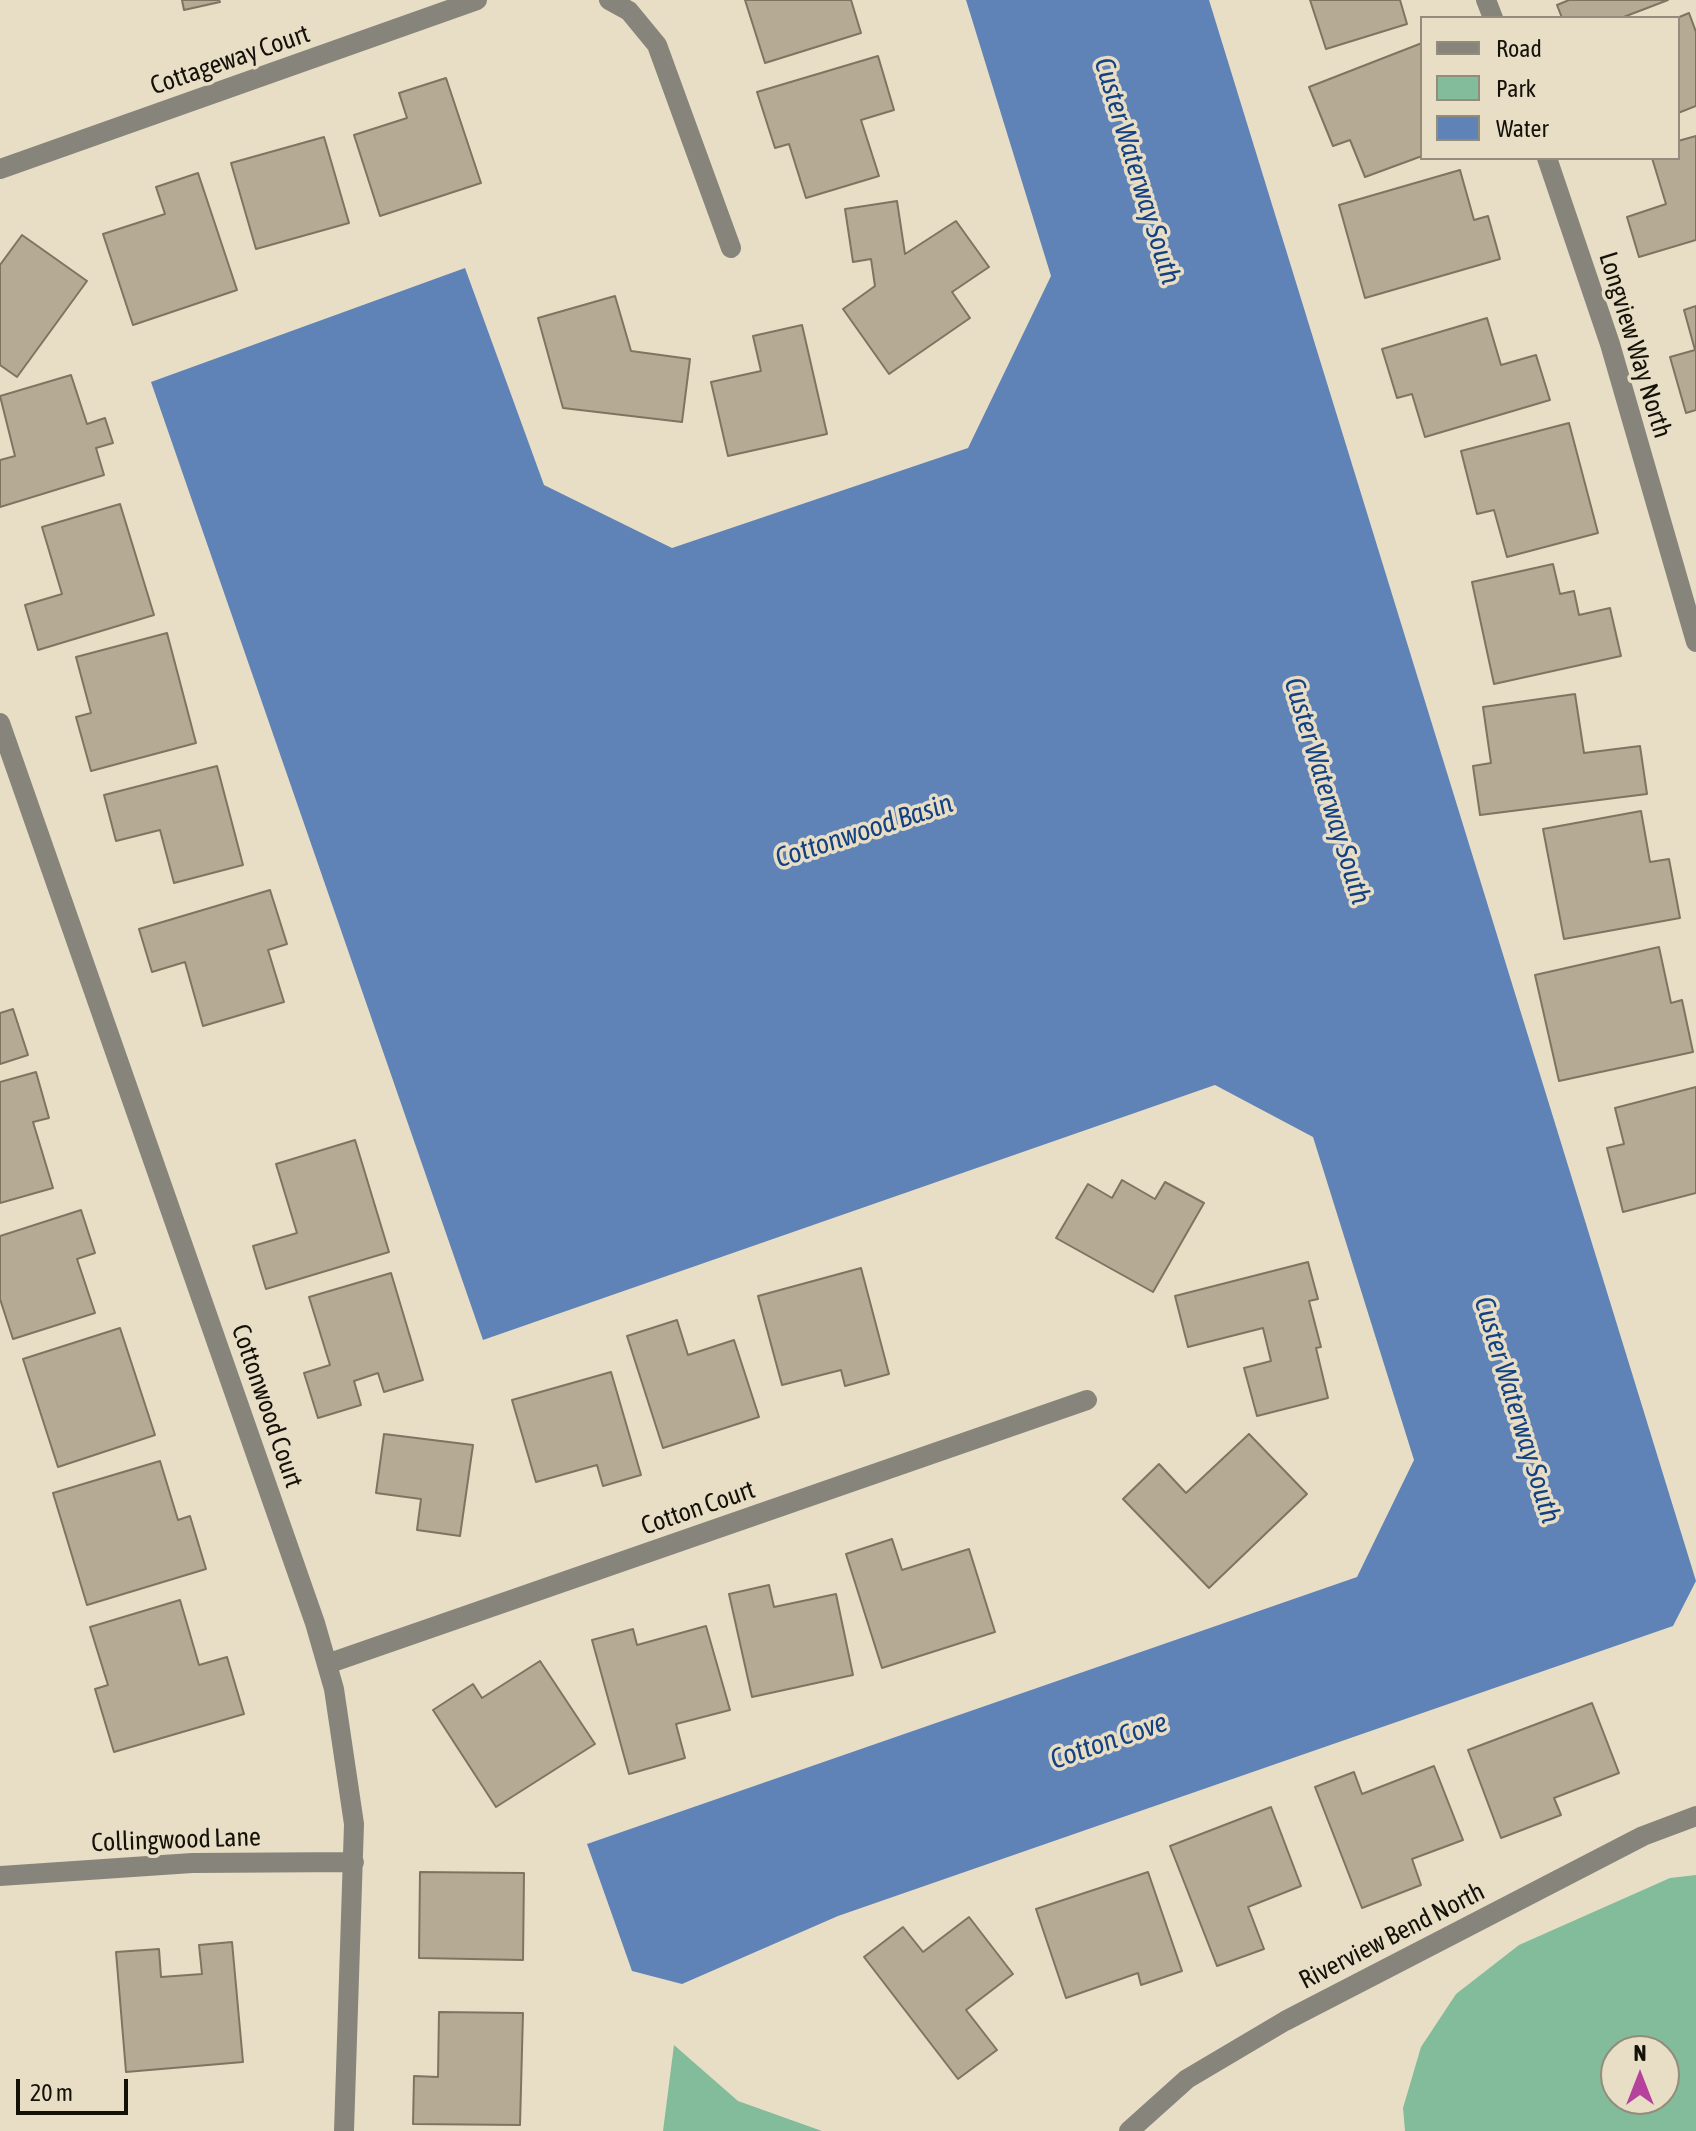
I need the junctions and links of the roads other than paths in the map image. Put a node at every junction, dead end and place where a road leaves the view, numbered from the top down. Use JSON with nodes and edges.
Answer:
{"nodes":[{"id":1,"x":477,"y":0,"type":"edge"},
{"id":2,"x":609,"y":0,"type":"edge"},
{"id":3,"x":1548,"y":160,"type":"edge"},
{"id":4,"x":0,"y":169,"type":"edge"},
{"id":5,"x":731,"y":248,"type":"dead end"},
{"id":6,"x":1696,"y":642,"type":"edge"},
{"id":7,"x":0,"y":723,"type":"edge"},
{"id":8,"x":1087,"y":1400,"type":"dead end"},
{"id":9,"x":327,"y":1664,"type":"junction"},
{"id":10,"x":1696,"y":1816,"type":"edge"},
{"id":11,"x":354,"y":1862,"type":"junction"},
{"id":12,"x":0,"y":1876,"type":"edge"},
{"id":13,"x":344,"y":2131,"type":"edge"},
{"id":14,"x":1129,"y":2131,"type":"edge"}],
"edges":[{"from":1,"to":4,"type":"street","name":"Cottageway Court"},
{"from":2,"to":5,"type":"street"},
{"from":3,"to":6,"type":"street","name":"Longview Way North"},
{"from":7,"to":9,"type":"street","name":"Cottonwood Court"},
{"from":8,"to":9,"type":"street","name":"Cotton Court"},
{"from":9,"to":11,"type":"street","name":"Cottonwood Court"},
{"from":10,"to":14,"type":"street","name":"Riverview Bend North"},
{"from":11,"to":12,"type":"street","name":"Collingwood Lane"},
{"from":11,"to":13,"type":"street","name":"Cottonwood Court"}]}
